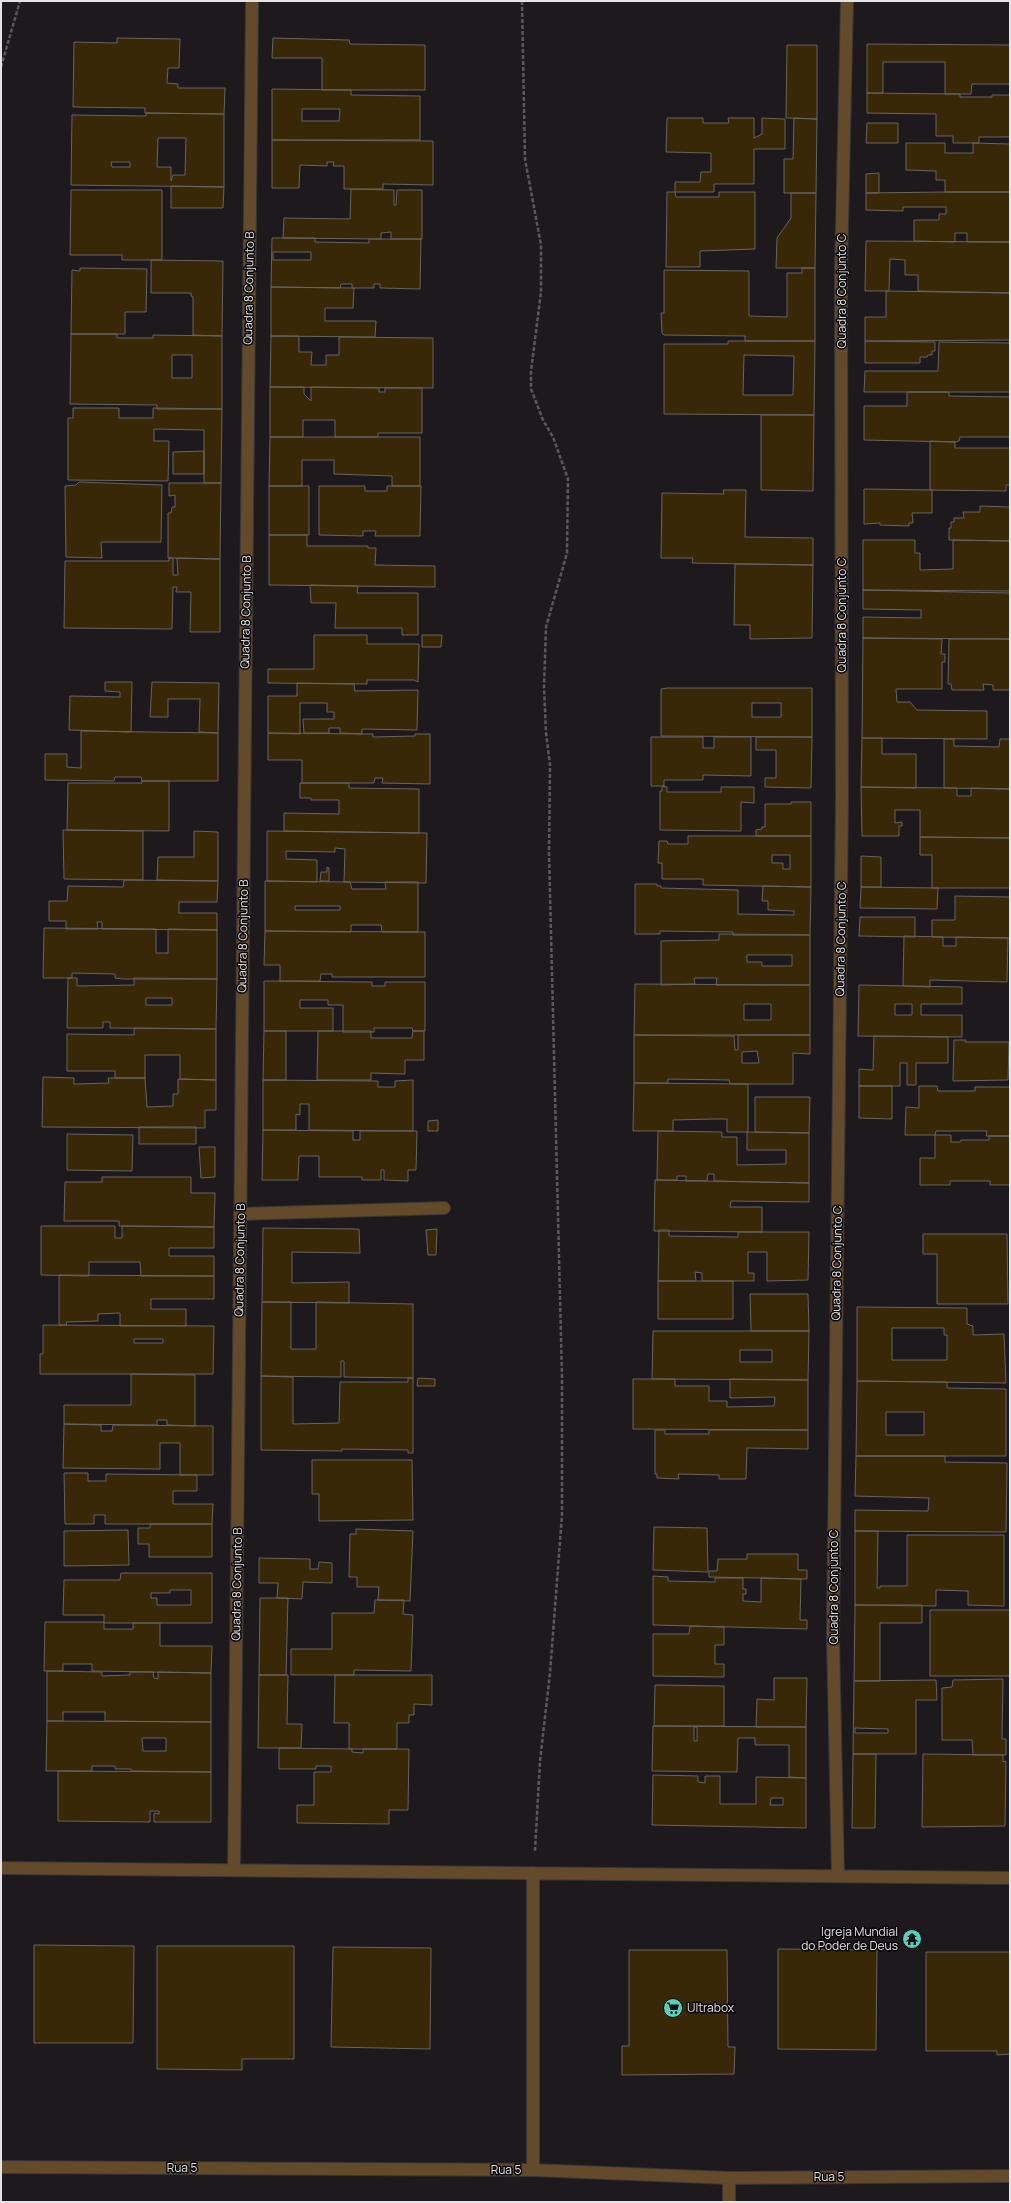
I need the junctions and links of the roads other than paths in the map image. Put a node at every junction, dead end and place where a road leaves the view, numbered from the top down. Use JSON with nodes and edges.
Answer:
{"nodes":[{"id":1,"x":252,"y":1,"type":"edge"},
{"id":2,"x":847,"y":1,"type":"edge"},
{"id":3,"x":444,"y":1208,"type":"dead end"},
{"id":4,"x":240,"y":1214,"type":"junction"},
{"id":5,"x":1,"y":1868,"type":"edge"},
{"id":6,"x":234,"y":1870,"type":"junction"},
{"id":7,"x":533,"y":1873,"type":"junction"},
{"id":8,"x":838,"y":1876,"type":"junction"},
{"id":9,"x":1010,"y":1878,"type":"edge"},
{"id":10,"x":1,"y":2167,"type":"edge"},
{"id":11,"x":533,"y":2170,"type":"junction"},
{"id":12,"x":1010,"y":2176,"type":"edge"},
{"id":13,"x":729,"y":2178,"type":"junction"},
{"id":14,"x":729,"y":2202,"type":"edge"}],
"edges":[{"from":1,"to":4,"type":"street","name":"Quadra 8 Conjunto B"},
{"from":2,"to":8,"type":"street","name":"Quadra 8 Conjunto C"},
{"from":3,"to":4,"type":"street"},
{"from":4,"to":6,"type":"street","name":"Quadra 8 Conjunto B"},
{"from":5,"to":6,"type":"street"},
{"from":6,"to":7,"type":"street"},
{"from":7,"to":8,"type":"street"},
{"from":7,"to":11,"type":"street"},
{"from":8,"to":9,"type":"street"},
{"from":10,"to":11,"type":"street","name":"Rua 5"},
{"from":11,"to":13,"type":"street","name":"Rua 5"},
{"from":12,"to":13,"type":"street","name":"Rua 5"},
{"from":13,"to":14,"type":"street"}]}
